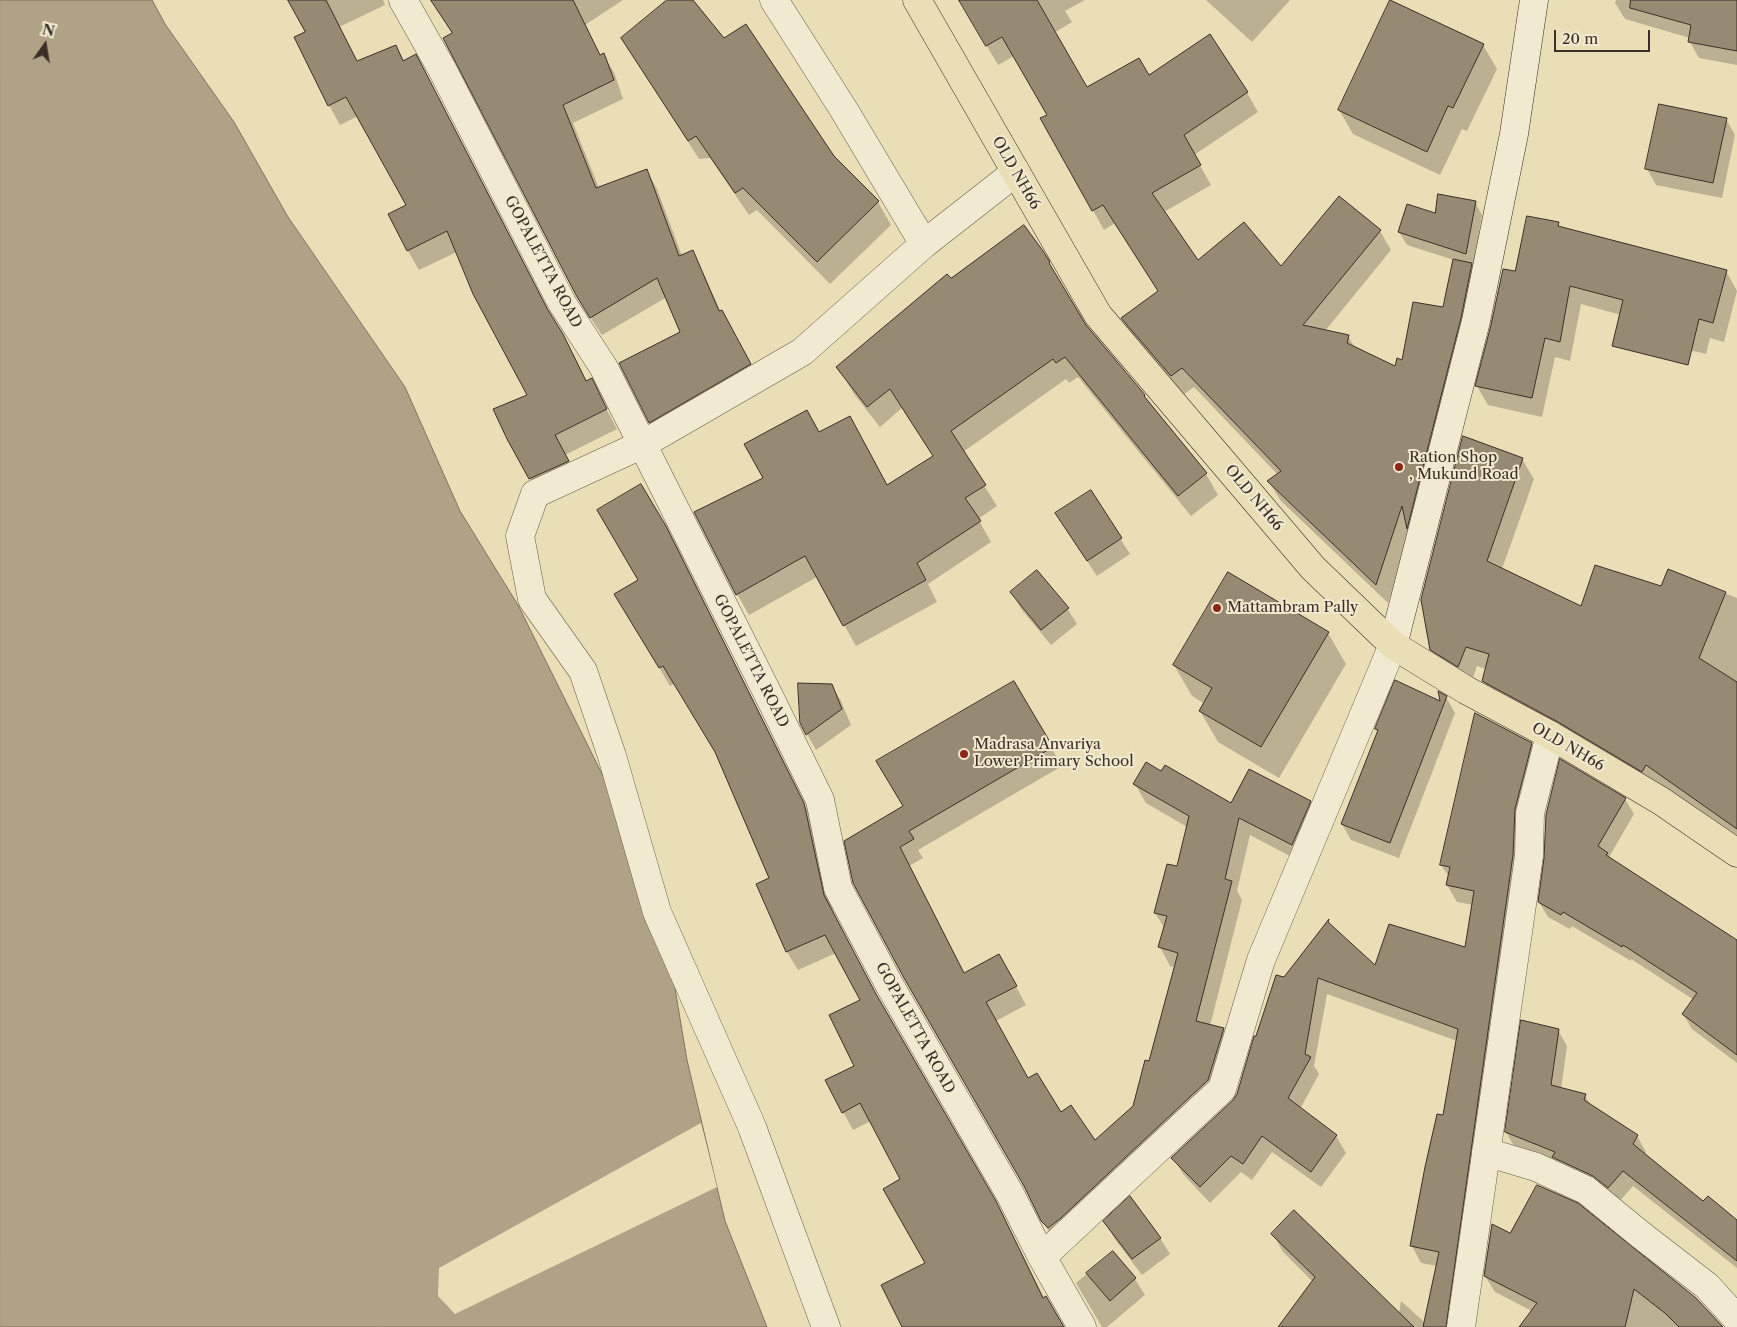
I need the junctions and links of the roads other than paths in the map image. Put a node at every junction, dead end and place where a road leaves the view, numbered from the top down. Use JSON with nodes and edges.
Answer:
{"nodes":[{"id":1,"x":403,"y":0,"type":"edge"},
{"id":2,"x":774,"y":0,"type":"edge"},
{"id":3,"x":917,"y":0,"type":"edge"},
{"id":4,"x":1534,"y":0,"type":"edge"},
{"id":5,"x":1016,"y":172,"type":"junction"},
{"id":6,"x":924,"y":244,"type":"junction"},
{"id":7,"x":642,"y":444,"type":"junction"},
{"id":8,"x":1393,"y":645,"type":"junction"},
{"id":9,"x":1550,"y":735,"type":"junction"},
{"id":10,"x":1737,"y":853,"type":"edge"},
{"id":11,"x":1486,"y":1152,"type":"junction"},
{"id":12,"x":1042,"y":1257,"type":"junction"},
{"id":13,"x":1737,"y":1319,"type":"edge"},
{"id":14,"x":826,"y":1327,"type":"edge"},
{"id":15,"x":1082,"y":1327,"type":"edge"},
{"id":16,"x":1461,"y":1327,"type":"edge"}],
"edges":[{"from":1,"to":7,"type":"street","name":"GOPALETTA ROAD"},
{"from":2,"to":6,"type":"street"},
{"from":3,"to":5,"type":"main road","name":"OLD NH66"},
{"from":4,"to":8,"type":"street"},
{"from":5,"to":6,"type":"street"},
{"from":5,"to":8,"type":"main road","name":"OLD NH66"},
{"from":6,"to":7,"type":"street"},
{"from":7,"to":12,"type":"street","name":"GOPALETTA ROAD"},
{"from":7,"to":14,"type":"street"},
{"from":8,"to":9,"type":"main road","name":"OLD NH66"},
{"from":8,"to":12,"type":"street"},
{"from":9,"to":10,"type":"main road","name":"OLD NH66"},
{"from":9,"to":11,"type":"street"},
{"from":11,"to":13,"type":"street"},
{"from":11,"to":16,"type":"street"},
{"from":12,"to":15,"type":"street","name":"GOPALETTA ROAD"}]}
